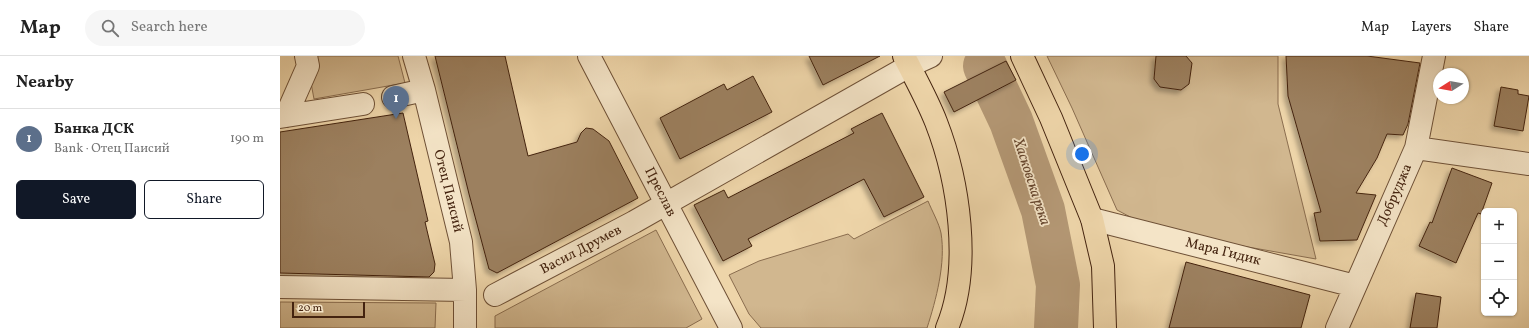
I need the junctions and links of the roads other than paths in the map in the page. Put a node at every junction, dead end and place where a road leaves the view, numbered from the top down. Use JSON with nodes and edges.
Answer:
{"nodes":[{"id":1,"x":306,"y":56,"type":"edge"},
{"id":2,"x":414,"y":56,"type":"edge"},
{"id":3,"x":589,"y":56,"type":"edge"},
{"id":4,"x":931,"y":56,"type":"edge"},
{"id":5,"x":1022,"y":56,"type":"edge"},
{"id":6,"x":1434,"y":56,"type":"edge"},
{"id":7,"x":906,"y":61,"type":"edge"},
{"id":8,"x":424,"y":90,"type":"junction"},
{"id":9,"x":393,"y":97,"type":"dead end"},
{"id":10,"x":363,"y":104,"type":"dead end"},
{"id":11,"x":283,"y":116,"type":"edge"},
{"id":12,"x":1416,"y":148,"type":"junction"},
{"id":13,"x":1529,"y":164,"type":"edge"},
{"id":14,"x":666,"y":204,"type":"junction"},
{"id":15,"x":1092,"y":219,"type":"junction"},
{"id":16,"x":280,"y":286,"type":"edge"},
{"id":17,"x":1355,"y":286,"type":"junction"},
{"id":18,"x":465,"y":290,"type":"junction"},
{"id":19,"x":495,"y":295,"type":"dead end"},
{"id":20,"x":726,"y":326,"type":"edge"},
{"id":21,"x":465,"y":328,"type":"edge"},
{"id":22,"x":947,"y":328,"type":"edge"},
{"id":23,"x":1105,"y":328,"type":"edge"},
{"id":24,"x":1337,"y":328,"type":"edge"}],
"edges":[{"from":1,"to":11,"type":"street"},
{"from":2,"to":8,"type":"street","name":"Отец Паисий"},
{"from":3,"to":14,"type":"street","name":"Преслав"},
{"from":4,"to":7,"type":"street","name":"Васил Друмев"},
{"from":5,"to":15,"type":"main road"},
{"from":6,"to":12,"type":"street","name":"Добруджа"},
{"from":7,"to":14,"type":"street","name":"Васил Друмев"},
{"from":7,"to":22,"type":"main road"},
{"from":8,"to":9,"type":"street"},
{"from":8,"to":18,"type":"street","name":"Отец Паисий"},
{"from":10,"to":11,"type":"street"},
{"from":12,"to":13,"type":"street"},
{"from":12,"to":17,"type":"street","name":"Добруджа"},
{"from":14,"to":19,"type":"street","name":"Васил Друмев"},
{"from":14,"to":20,"type":"street","name":"Преслав"},
{"from":15,"to":17,"type":"street","name":"Мара Гидик"},
{"from":15,"to":23,"type":"main road"},
{"from":16,"to":18,"type":"street"},
{"from":17,"to":24,"type":"street","name":"Добруджа"},
{"from":18,"to":21,"type":"street","name":"Отец Паисий"}]}
